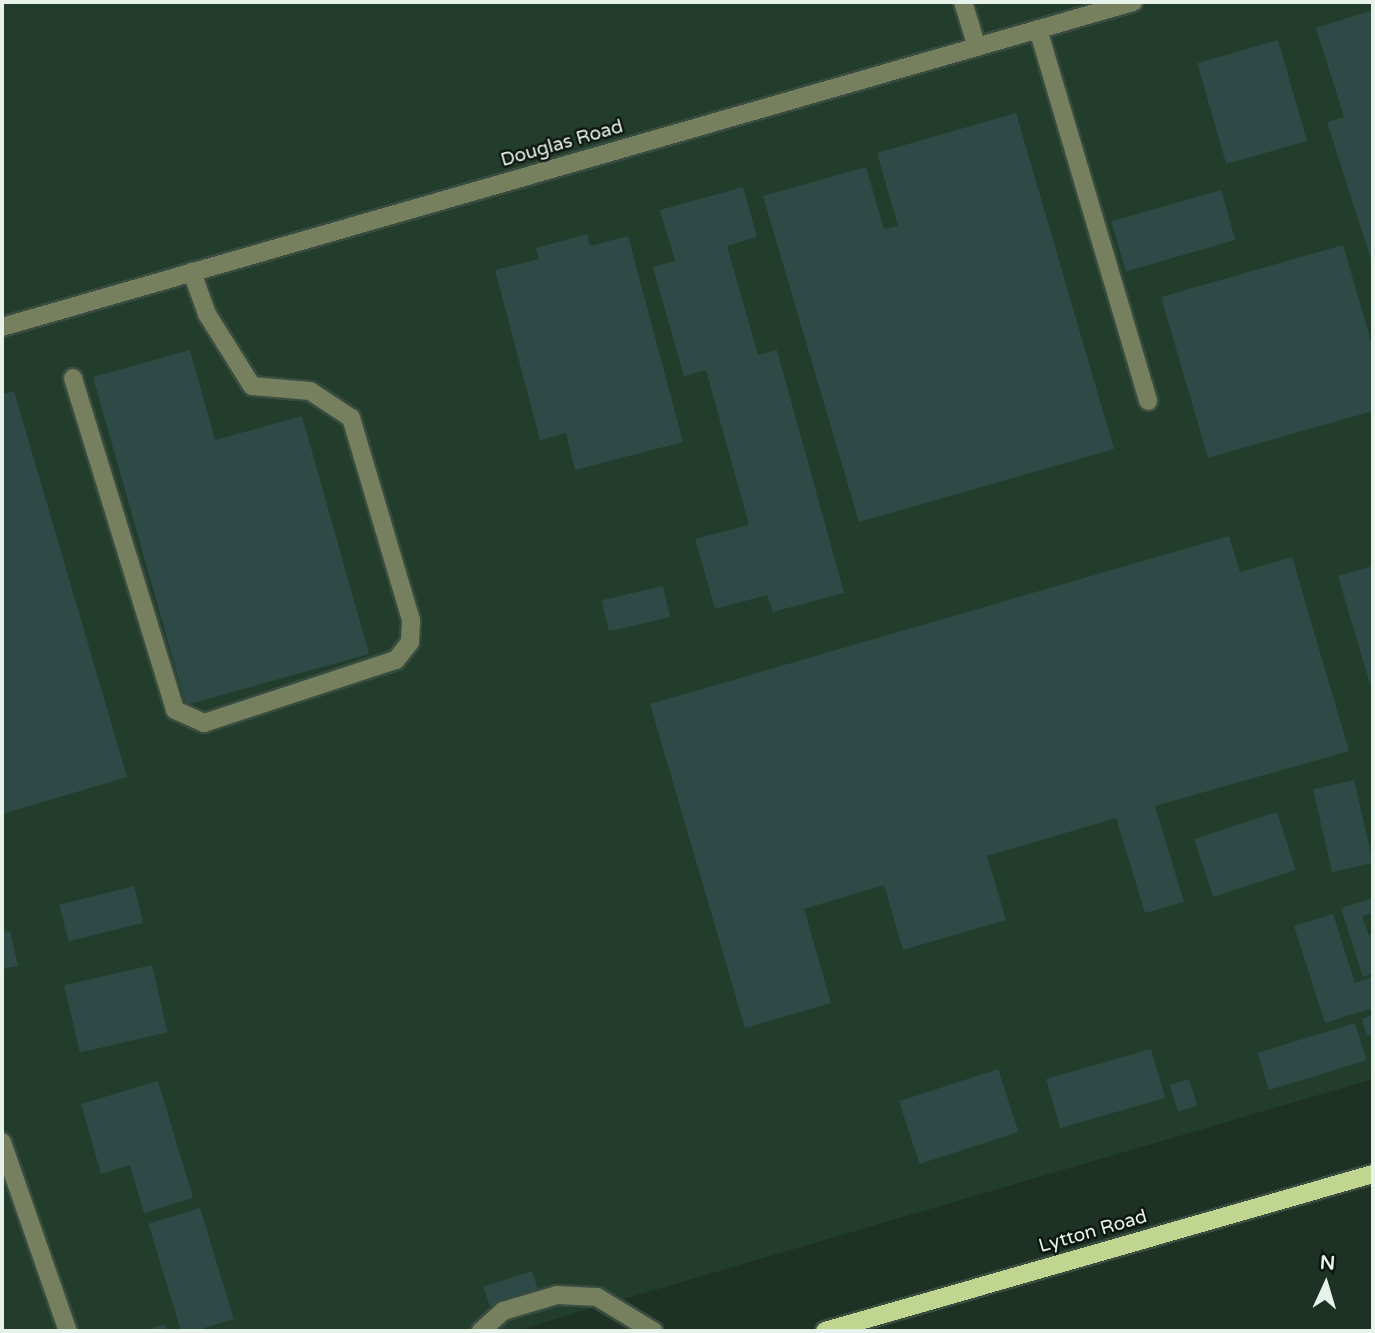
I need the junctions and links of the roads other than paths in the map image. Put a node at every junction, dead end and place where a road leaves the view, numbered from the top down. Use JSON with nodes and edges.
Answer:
{"nodes":[{"id":1,"x":963,"y":2,"type":"edge"},
{"id":2,"x":1133,"y":2,"type":"edge"},
{"id":3,"x":1038,"y":29,"type":"junction"},
{"id":4,"x":977,"y":47,"type":"junction"},
{"id":5,"x":192,"y":272,"type":"junction"},
{"id":6,"x":2,"y":327,"type":"edge"},
{"id":7,"x":73,"y":378,"type":"dead end"},
{"id":8,"x":1148,"y":401,"type":"dead end"},
{"id":9,"x":2,"y":1142,"type":"edge"},
{"id":10,"x":1373,"y":1174,"type":"edge"},
{"id":11,"x":68,"y":1331,"type":"edge"},
{"id":12,"x":481,"y":1331,"type":"edge"},
{"id":13,"x":653,"y":1331,"type":"edge"},
{"id":14,"x":825,"y":1331,"type":"edge"}],
"edges":[{"from":1,"to":4,"type":"street"},
{"from":2,"to":3,"type":"street","name":"Douglas Road"},
{"from":3,"to":4,"type":"street","name":"Douglas Road"},
{"from":3,"to":8,"type":"street"},
{"from":4,"to":5,"type":"street","name":"Douglas Road"},
{"from":5,"to":6,"type":"street","name":"Douglas Road"},
{"from":5,"to":7,"type":"street"},
{"from":9,"to":11,"type":"street"},
{"from":10,"to":14,"type":"main road","name":"Lytton Road"},
{"from":12,"to":13,"type":"street"}]}
